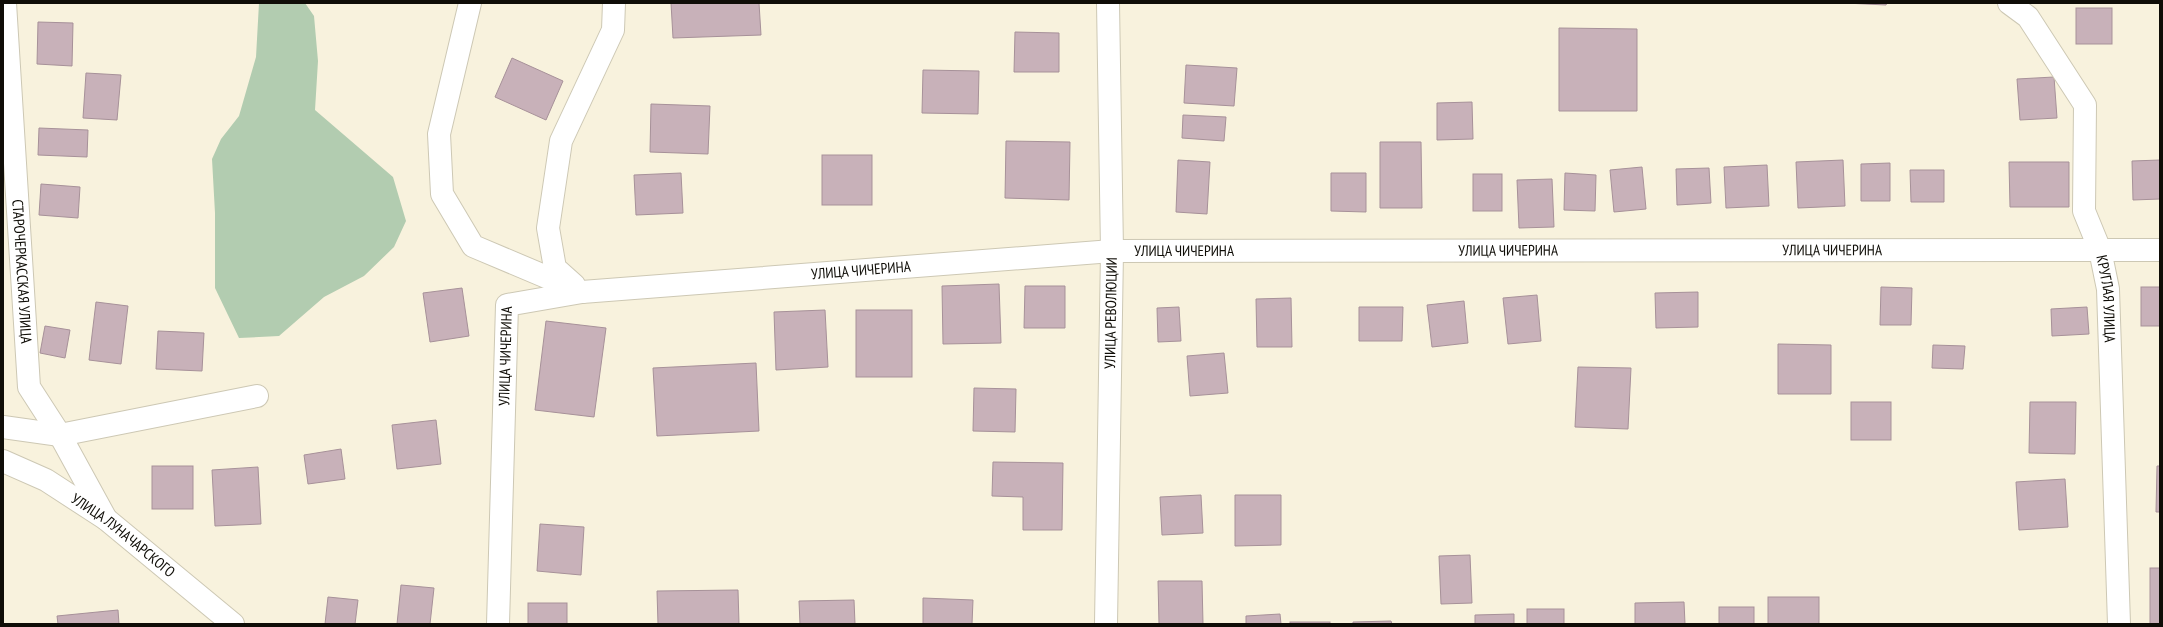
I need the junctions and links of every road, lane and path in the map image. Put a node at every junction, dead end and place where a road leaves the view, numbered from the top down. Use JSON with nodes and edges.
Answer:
{"nodes":[{"id":1,"x":5,"y":3,"type":"edge"},
{"id":2,"x":470,"y":3,"type":"edge"},
{"id":3,"x":614,"y":3,"type":"edge"},
{"id":4,"x":1108,"y":3,"type":"edge"},
{"id":5,"x":2008,"y":3,"type":"edge"},
{"id":6,"x":2100,"y":250,"type":"junction"},
{"id":7,"x":2160,"y":250,"type":"edge"},
{"id":8,"x":1112,"y":251,"type":"junction"},
{"id":9,"x":582,"y":292,"type":"junction"},
{"id":10,"x":257,"y":396,"type":"dead end"},
{"id":11,"x":3,"y":427,"type":"edge"},
{"id":12,"x":60,"y":435,"type":"junction"},
{"id":13,"x":3,"y":461,"type":"edge"},
{"id":14,"x":106,"y":519,"type":"junction"},
{"id":15,"x":233,"y":624,"type":"edge"},
{"id":16,"x":498,"y":624,"type":"edge"},
{"id":17,"x":1106,"y":624,"type":"edge"},
{"id":18,"x":2119,"y":624,"type":"edge"}],
"edges":[{"from":1,"to":12,"type":"street","name":"СТАРОЧЕРКАССКАЯ УЛИЦА"},
{"from":2,"to":9,"type":"street"},
{"from":3,"to":9,"type":"street"},
{"from":4,"to":8,"type":"street","name":"УЛИЦА РЕВОЛЮЦИИ"},
{"from":5,"to":6,"type":"street","name":"КРУГЛАЯ УЛИЦА"},
{"from":6,"to":7,"type":"street","name":"УЛИЦА ЧИЧЕРИНА"},
{"from":6,"to":8,"type":"street","name":"УЛИЦА ЧИЧЕРИНА"},
{"from":6,"to":18,"type":"street","name":"КРУГЛАЯ УЛИЦА"},
{"from":8,"to":9,"type":"street","name":"УЛИЦА ЧИЧЕРИНА"},
{"from":8,"to":17,"type":"street","name":"УЛИЦА РЕВОЛЮЦИИ"},
{"from":9,"to":16,"type":"street","name":"УЛИЦА ЧИЧЕРИНА"},
{"from":10,"to":12,"type":"street"},
{"from":11,"to":12,"type":"street"},
{"from":12,"to":14,"type":"street","name":"СТАРОЧЕРКАССКАЯ УЛИЦА"},
{"from":13,"to":14,"type":"street","name":"УЛИЦА ЛУНАЧАРСКОГО"},
{"from":14,"to":15,"type":"street","name":"УЛИЦА ЛУНАЧАРСКОГО"}]}
